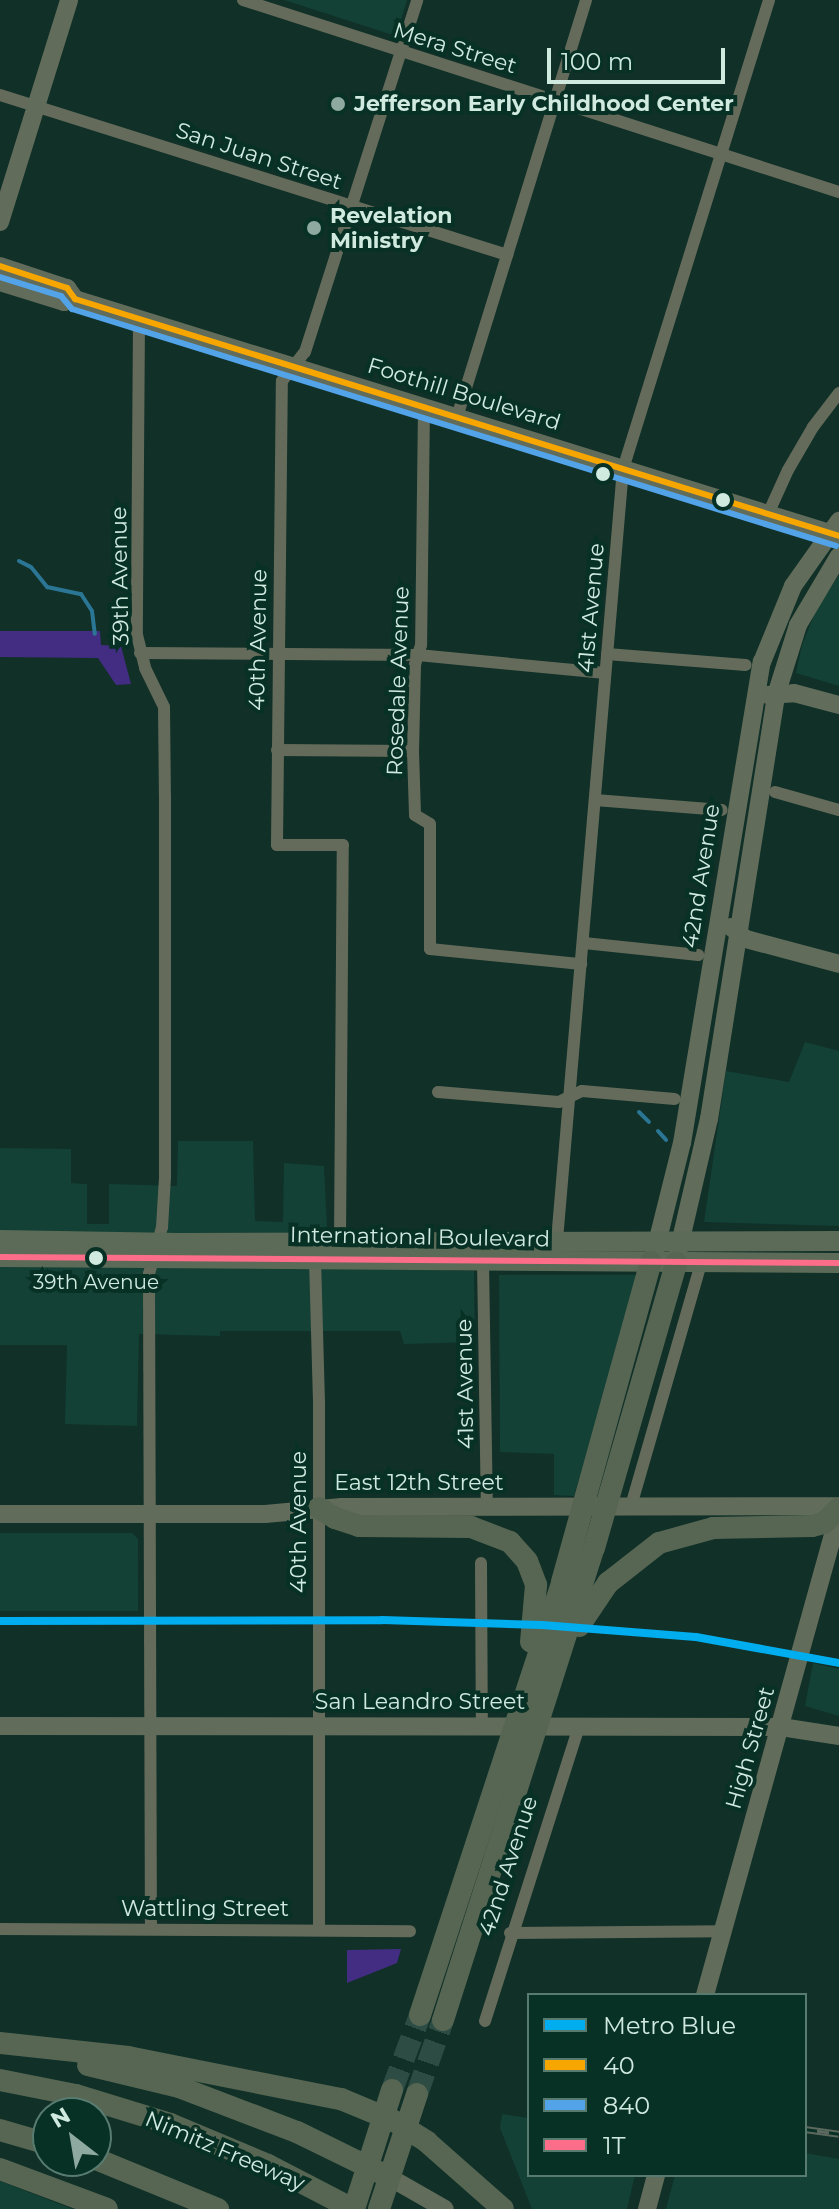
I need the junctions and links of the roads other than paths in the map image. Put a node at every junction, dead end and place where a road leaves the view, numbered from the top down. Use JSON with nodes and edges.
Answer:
{"nodes":[{"id":1,"x":69,"y":0,"type":"edge"},
{"id":2,"x":417,"y":0,"type":"edge"},
{"id":3,"x":586,"y":0,"type":"edge"},
{"id":4,"x":769,"y":0,"type":"edge"},
{"id":5,"x":247,"y":1,"type":"edge"},
{"id":6,"x":401,"y":53,"type":"junction"},
{"id":7,"x":0,"y":95,"type":"edge"},
{"id":8,"x":555,"y":101,"type":"junction"},
{"id":9,"x":36,"y":106,"type":"junction"},
{"id":10,"x":720,"y":155,"type":"junction"},
{"id":11,"x":839,"y":192,"type":"edge"},
{"id":12,"x":351,"y":206,"type":"junction"},
{"id":13,"x":0,"y":222,"type":"edge"},
{"id":14,"x":507,"y":255,"type":"junction"},
{"id":15,"x":0,"y":266,"type":"edge"},
{"id":16,"x":0,"y":282,"type":"edge"},
{"id":17,"x":75,"y":299,"type":"junction"},
{"id":18,"x":139,"y":319,"type":"junction"},
{"id":19,"x":294,"y":366,"type":"junction"},
{"id":20,"x":839,"y":393,"type":"edge"},
{"id":21,"x":424,"y":407,"type":"junction"},
{"id":22,"x":457,"y":417,"type":"junction"},
{"id":23,"x":623,"y":469,"type":"junction"},
{"id":24,"x":768,"y":514,"type":"junction"},
{"id":25,"x":836,"y":530,"type":"edge"},
{"id":26,"x":839,"y":556,"type":"edge"},
{"id":27,"x":140,"y":653,"type":"junction"},
{"id":28,"x":607,"y":654,"type":"junction"},
{"id":29,"x":278,"y":655,"type":"junction"},
{"id":30,"x":418,"y":655,"type":"junction"},
{"id":31,"x":746,"y":665,"type":"dead end"},
{"id":32,"x":605,"y":673,"type":"junction"},
{"id":33,"x":777,"y":692,"type":"junction"},
{"id":34,"x":839,"y":705,"type":"edge"},
{"id":35,"x":750,"y":721,"type":"junction"},
{"id":36,"x":277,"y":750,"type":"junction"},
{"id":37,"x":413,"y":751,"type":"junction"},
{"id":38,"x":775,"y":792,"type":"dead end"},
{"id":39,"x":595,"y":800,"type":"junction"},
{"id":40,"x":722,"y":810,"type":"dead end"},
{"id":41,"x":839,"y":810,"type":"edge"},
{"id":42,"x":729,"y":854,"type":"junction"},
{"id":43,"x":738,"y":935,"type":"junction"},
{"id":44,"x":584,"y":943,"type":"junction"},
{"id":45,"x":698,"y":955,"type":"dead end"},
{"id":46,"x":581,"y":964,"type":"junction"},
{"id":47,"x":839,"y":964,"type":"edge"},
{"id":48,"x":438,"y":1092,"type":"dead end"},
{"id":49,"x":570,"y":1097,"type":"junction"},
{"id":50,"x":675,"y":1099,"type":"dead end"},
{"id":51,"x":0,"y":1240,"type":"edge"},
{"id":52,"x":557,"y":1240,"type":"junction"},
{"id":53,"x":340,"y":1241,"type":"junction"},
{"id":54,"x":682,"y":1241,"type":"junction"},
{"id":55,"x":839,"y":1241,"type":"edge"},
{"id":56,"x":156,"y":1251,"type":"junction"},
{"id":57,"x":655,"y":1252,"type":"junction"},
{"id":58,"x":0,"y":1257,"type":"edge"},
{"id":59,"x":315,"y":1259,"type":"junction"},
{"id":60,"x":483,"y":1261,"type":"junction"},
{"id":61,"x":676,"y":1263,"type":"junction"},
{"id":62,"x":701,"y":1263,"type":"junction"},
{"id":63,"x":839,"y":1263,"type":"edge"},
{"id":64,"x":487,"y":1506,"type":"junction"},
{"id":65,"x":626,"y":1506,"type":"junction"},
{"id":66,"x":319,"y":1508,"type":"junction"},
{"id":67,"x":839,"y":1509,"type":"edge"},
{"id":68,"x":0,"y":1514,"type":"edge"},
{"id":69,"x":152,"y":1514,"type":"junction"},
{"id":70,"x":481,"y":1563,"type":"dead end"},
{"id":71,"x":0,"y":1726,"type":"edge"},
{"id":72,"x":151,"y":1726,"type":"junction"},
{"id":73,"x":319,"y":1726,"type":"junction"},
{"id":74,"x":491,"y":1727,"type":"junction"},
{"id":75,"x":579,"y":1727,"type":"junction"},
{"id":76,"x":781,"y":1727,"type":"junction"},
{"id":77,"x":839,"y":1736,"type":"edge"},
{"id":78,"x":512,"y":1768,"type":"junction"},
{"id":79,"x":0,"y":1929,"type":"edge"},
{"id":80,"x":151,"y":1929,"type":"junction"},
{"id":81,"x":319,"y":1930,"type":"junction"},
{"id":82,"x":410,"y":1931,"type":"dead end"},
{"id":83,"x":723,"y":1931,"type":"junction"},
{"id":84,"x":510,"y":1933,"type":"junction"},
{"id":85,"x":706,"y":1993,"type":"edge"},
{"id":86,"x":420,"y":2015,"type":"tunnel mouth"},
{"id":87,"x":443,"y":2020,"type":"tunnel mouth"},
{"id":88,"x":485,"y":2021,"type":"dead end"},
{"id":89,"x":0,"y":2043,"type":"edge"},
{"id":90,"x":0,"y":2053,"type":"edge"},
{"id":91,"x":0,"y":2080,"type":"edge"},
{"id":92,"x":392,"y":2090,"type":"tunnel mouth"},
{"id":93,"x":417,"y":2094,"type":"tunnel mouth"},
{"id":94,"x":0,"y":2130,"type":"edge"},
{"id":95,"x":32,"y":2139,"type":"edge"},
{"id":96,"x":366,"y":2164,"type":"junction"},
{"id":97,"x":112,"y":2165,"type":"edge"},
{"id":98,"x":0,"y":2169,"type":"edge"},
{"id":99,"x":389,"y":2177,"type":"junction"},
{"id":100,"x":655,"y":2177,"type":"edge"},
{"id":101,"x":107,"y":2209,"type":"edge"},
{"id":102,"x":218,"y":2209,"type":"edge"},
{"id":103,"x":354,"y":2209,"type":"edge"},
{"id":104,"x":379,"y":2209,"type":"edge"},
{"id":105,"x":445,"y":2209,"type":"edge"},
{"id":106,"x":503,"y":2209,"type":"edge"},
{"id":107,"x":647,"y":2209,"type":"edge"}],
"edges":[{"from":1,"to":9,"type":"main road"},
{"from":2,"to":6,"type":"street","name":"40th Avenue"},
{"from":3,"to":8,"type":"street"},
{"from":4,"to":10,"type":"street","name":"41st Avenue"},
{"from":5,"to":6,"type":"street","name":"Mera Street"},
{"from":6,"to":8,"type":"street","name":"Mera Street"},
{"from":6,"to":12,"type":"street","name":"40th Avenue"},
{"from":7,"to":9,"type":"street","name":"San Juan Street"},
{"from":8,"to":10,"type":"street","name":"Mera Street"},
{"from":8,"to":14,"type":"street"},
{"from":9,"to":12,"type":"street","name":"San Juan Street"},
{"from":9,"to":13,"type":"main road"},
{"from":10,"to":11,"type":"street","name":"Mera Street"},
{"from":10,"to":23,"type":"street","name":"41st Avenue"},
{"from":12,"to":14,"type":"street","name":"San Juan Street"},
{"from":12,"to":19,"type":"street","name":"40th Avenue"},
{"from":14,"to":22,"type":"street"},
{"from":15,"to":17,"type":"main road","name":"Foothill Boulevard"},
{"from":16,"to":17,"type":"main road","name":"Foothill Boulevard"},
{"from":17,"to":18,"type":"main road","name":"Foothill Boulevard"},
{"from":18,"to":19,"type":"main road","name":"Foothill Boulevard"},
{"from":18,"to":27,"type":"street","name":"39th Avenue"},
{"from":19,"to":21,"type":"main road","name":"Foothill Boulevard"},
{"from":19,"to":29,"type":"street","name":"40th Avenue"},
{"from":20,"to":24,"type":"street"},
{"from":21,"to":22,"type":"main road","name":"Foothill Boulevard"},
{"from":21,"to":30,"type":"street","name":"Rosedale Avenue"},
{"from":22,"to":23,"type":"main road","name":"Foothill Boulevard"},
{"from":23,"to":24,"type":"main road","name":"Foothill Boulevard"},
{"from":23,"to":28,"type":"street","name":"41st Avenue"},
{"from":24,"to":25,"type":"main road","name":"Foothill Boulevard"},
{"from":25,"to":35,"type":"main road","name":"42nd Avenue"},
{"from":26,"to":33,"type":"main road","name":"42nd Avenue"},
{"from":27,"to":29,"type":"street"},
{"from":27,"to":56,"type":"street","name":"39th Avenue"},
{"from":28,"to":31,"type":"street"},
{"from":28,"to":32,"type":"street","name":"41st Avenue"},
{"from":29,"to":30,"type":"street"},
{"from":29,"to":36,"type":"street","name":"40th Avenue"},
{"from":30,"to":32,"type":"street"},
{"from":30,"to":37,"type":"street","name":"Rosedale Avenue"},
{"from":32,"to":39,"type":"street","name":"41st Avenue"},
{"from":33,"to":34,"type":"main road"},
{"from":33,"to":35,"type":"main road"},
{"from":33,"to":43,"type":"main road","name":"42nd Avenue"},
{"from":35,"to":42,"type":"main road","name":"42nd Avenue"},
{"from":36,"to":37,"type":"street"},
{"from":36,"to":53,"type":"street","name":"40th Avenue"},
{"from":37,"to":46,"type":"street","name":"Rosedale Avenue"},
{"from":38,"to":41,"type":"street"},
{"from":39,"to":40,"type":"street"},
{"from":39,"to":44,"type":"street","name":"41st Avenue"},
{"from":42,"to":43,"type":"main road"},
{"from":42,"to":57,"type":"main road","name":"42nd Avenue"},
{"from":43,"to":47,"type":"main road"},
{"from":43,"to":54,"type":"main road","name":"42nd Avenue"},
{"from":44,"to":45,"type":"street"},
{"from":44,"to":46,"type":"street","name":"41st Avenue"},
{"from":46,"to":49,"type":"street","name":"41st Avenue"},
{"from":48,"to":49,"type":"street"},
{"from":49,"to":50,"type":"street"},
{"from":49,"to":52,"type":"street","name":"41st Avenue"},
{"from":51,"to":56,"type":"main road","name":"International Boulevard"},
{"from":52,"to":53,"type":"main road","name":"International Boulevard"},
{"from":52,"to":57,"type":"main road","name":"International Boulevard"},
{"from":53,"to":56,"type":"main road","name":"International Boulevard"},
{"from":54,"to":55,"type":"main road","name":"International Boulevard"},
{"from":54,"to":57,"type":"main road","name":"International Boulevard"},
{"from":54,"to":61,"type":"main road","name":"42nd Avenue"},
{"from":56,"to":58,"type":"main road","name":"International Boulevard"},
{"from":56,"to":59,"type":"main road","name":"International Boulevard"},
{"from":56,"to":69,"type":"street","name":"39th Avenue"},
{"from":57,"to":60,"type":"main road","name":"International Boulevard"},
{"from":57,"to":61,"type":"main road","name":"International Boulevard"},
{"from":57,"to":78,"type":"highway"},
{"from":59,"to":60,"type":"main road","name":"International Boulevard"},
{"from":59,"to":66,"type":"street","name":"40th Avenue"},
{"from":60,"to":64,"type":"street","name":"41st Avenue"},
{"from":61,"to":62,"type":"main road","name":"International Boulevard"},
{"from":61,"to":78,"type":"highway"},
{"from":62,"to":63,"type":"main road","name":"International Boulevard"},
{"from":62,"to":65,"type":"street"},
{"from":64,"to":65,"type":"main road","name":"East 12th Street"},
{"from":64,"to":66,"type":"main road","name":"East 12th Street"},
{"from":65,"to":67,"type":"main road","name":"East 12th Street"},
{"from":66,"to":69,"type":"main road","name":"East 12th Street"},
{"from":66,"to":73,"type":"street","name":"40th Avenue"},
{"from":66,"to":78,"type":"highway"},
{"from":67,"to":76,"type":"main road","name":"High Street"},
{"from":67,"to":78,"type":"highway"},
{"from":68,"to":69,"type":"main road","name":"East 12th Street"},
{"from":69,"to":72,"type":"street","name":"39th Avenue"},
{"from":70,"to":74,"type":"street"},
{"from":71,"to":72,"type":"main road","name":"San Leandro Street"},
{"from":72,"to":73,"type":"main road","name":"San Leandro Street"},
{"from":72,"to":80,"type":"street","name":"39th Avenue"},
{"from":73,"to":74,"type":"main road","name":"San Leandro Street"},
{"from":73,"to":81,"type":"street","name":"40th Avenue"},
{"from":74,"to":75,"type":"main road","name":"San Leandro Street"},
{"from":75,"to":76,"type":"main road","name":"San Leandro Street"},
{"from":75,"to":84,"type":"street","name":"42nd Avenue"},
{"from":76,"to":77,"type":"main road","name":"San Leandro Street"},
{"from":76,"to":83,"type":"main road","name":"High Street"},
{"from":78,"to":86,"type":"highway"},
{"from":78,"to":87,"type":"highway"},
{"from":79,"to":80,"type":"street","name":"Wattling Street"},
{"from":80,"to":81,"type":"street","name":"Wattling Street"},
{"from":81,"to":82,"type":"street","name":"Wattling Street"},
{"from":83,"to":84,"type":"street"},
{"from":83,"to":85,"type":"main road","name":"High Street"},
{"from":84,"to":88,"type":"street","name":"42nd Avenue"},
{"from":89,"to":106,"type":"highway"},
{"from":90,"to":96,"type":"highway"},
{"from":91,"to":103,"type":"highway","name":"Nimitz Freeway"},
{"from":92,"to":96,"type":"highway"},
{"from":93,"to":99,"type":"highway"},
{"from":94,"to":95,"type":"highway"},
{"from":96,"to":99,"type":"highway"},
{"from":96,"to":103,"type":"highway"},
{"from":97,"to":102,"type":"highway"},
{"from":98,"to":101,"type":"highway"},
{"from":99,"to":104,"type":"highway"},
{"from":99,"to":105,"type":"main road"},
{"from":100,"to":107,"type":"main road"}]}
